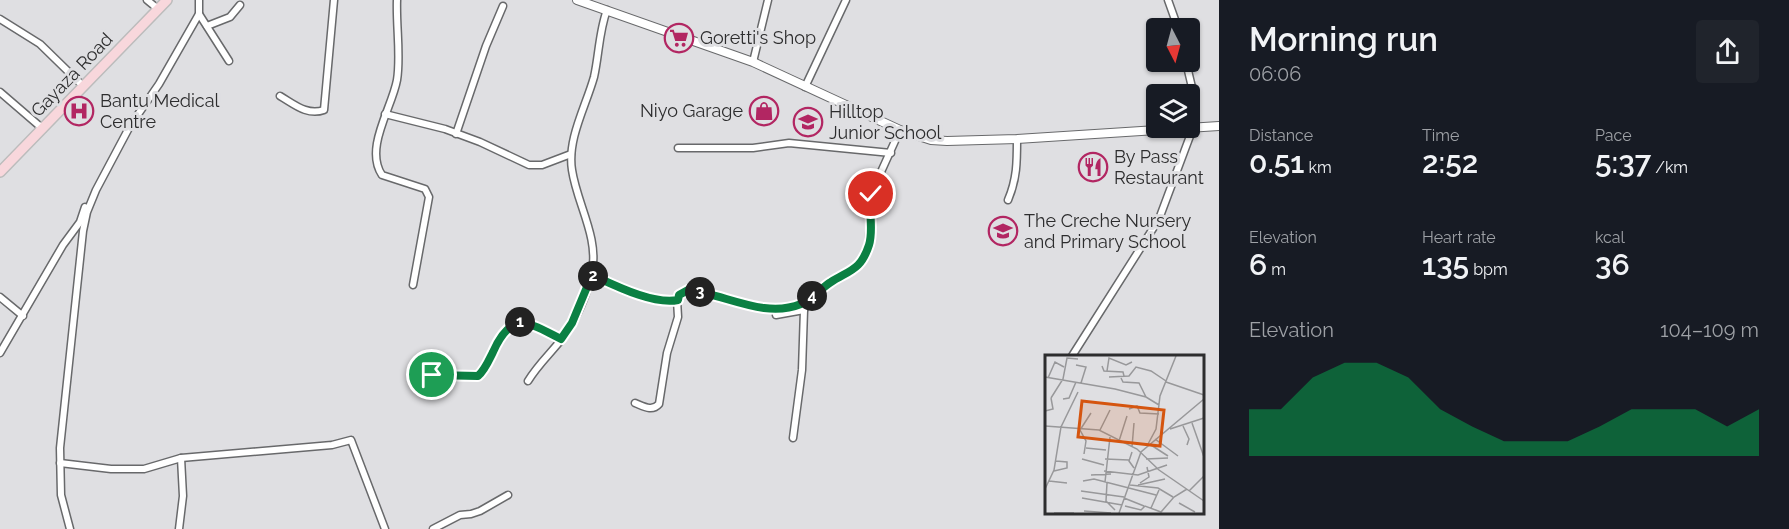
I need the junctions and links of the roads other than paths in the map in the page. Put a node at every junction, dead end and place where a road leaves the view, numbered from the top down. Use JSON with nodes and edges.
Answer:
{"nodes":[{"id":1,"x":147,"y":0,"type":"edge"},
{"id":2,"x":167,"y":0,"type":"edge"},
{"id":3,"x":199,"y":0,"type":"edge"},
{"id":4,"x":334,"y":0,"type":"edge"},
{"id":5,"x":397,"y":0,"type":"edge"},
{"id":6,"x":577,"y":0,"type":"edge"},
{"id":7,"x":768,"y":0,"type":"edge"},
{"id":8,"x":846,"y":0,"type":"edge"},
{"id":9,"x":1168,"y":0,"type":"edge"},
{"id":10,"x":589,"y":2,"type":"edge"},
{"id":11,"x":240,"y":5,"type":"dead end"},
{"id":12,"x":503,"y":6,"type":"dead end"},
{"id":13,"x":158,"y":9,"type":"junction"},
{"id":14,"x":608,"y":10,"type":"junction"},
{"id":15,"x":199,"y":14,"type":"junction"},
{"id":16,"x":1174,"y":18,"type":"edge"},
{"id":17,"x":0,"y":19,"type":"edge"},
{"id":18,"x":207,"y":26,"type":"junction"},
{"id":19,"x":229,"y":61,"type":"dead end"},
{"id":20,"x":753,"y":62,"type":"junction"},
{"id":21,"x":83,"y":86,"type":"junction"},
{"id":22,"x":805,"y":87,"type":"junction"},
{"id":23,"x":0,"y":92,"type":"edge"},
{"id":24,"x":280,"y":96,"type":"dead end"},
{"id":25,"x":385,"y":114,"type":"junction"},
{"id":26,"x":1219,"y":126,"type":"edge"},
{"id":27,"x":1200,"y":127,"type":"edge"},
{"id":28,"x":43,"y":129,"type":"junction"},
{"id":29,"x":900,"y":130,"type":"junction"},
{"id":30,"x":1146,"y":131,"type":"edge"},
{"id":31,"x":456,"y":134,"type":"junction"},
{"id":32,"x":1189,"y":138,"type":"edge"},
{"id":33,"x":1017,"y":139,"type":"junction"},
{"id":34,"x":678,"y":148,"type":"dead end"},
{"id":35,"x":891,"y":153,"type":"junction"},
{"id":36,"x":571,"y":154,"type":"junction"},
{"id":37,"x":0,"y":172,"type":"edge"},
{"id":38,"x":92,"y":198,"type":"junction"},
{"id":39,"x":1008,"y":200,"type":"dead end"},
{"id":40,"x":592,"y":275,"type":"junction"},
{"id":41,"x":413,"y":285,"type":"dead end"},
{"id":42,"x":0,"y":297,"type":"edge"},
{"id":43,"x":678,"y":300,"type":"junction"},
{"id":44,"x":807,"y":302,"type":"junction"},
{"id":45,"x":804,"y":310,"type":"junction"},
{"id":46,"x":776,"y":315,"type":"dead end"},
{"id":47,"x":23,"y":316,"type":"junction"},
{"id":48,"x":561,"y":339,"type":"junction"},
{"id":49,"x":0,"y":353,"type":"edge"},
{"id":50,"x":1073,"y":355,"type":"edge"},
{"id":51,"x":432,"y":375,"type":"dead end"},
{"id":52,"x":528,"y":381,"type":"dead end"},
{"id":53,"x":635,"y":403,"type":"dead end"},
{"id":54,"x":793,"y":438,"type":"dead end"},
{"id":55,"x":182,"y":458,"type":"junction"},
{"id":56,"x":60,"y":463,"type":"junction"},
{"id":57,"x":508,"y":495,"type":"dead end"},
{"id":58,"x":70,"y":529,"type":"edge"},
{"id":59,"x":179,"y":529,"type":"edge"},
{"id":60,"x":385,"y":529,"type":"edge"},
{"id":61,"x":433,"y":529,"type":"edge"}],
"edges":[{"from":1,"to":13,"type":"street"},
{"from":2,"to":13,"type":"main road","name":"Gayaza Road"},
{"from":3,"to":15,"type":"street"},
{"from":4,"to":24,"type":"street"},
{"from":5,"to":25,"type":"street"},
{"from":6,"to":10,"type":"street"},
{"from":7,"to":20,"type":"street"},
{"from":8,"to":22,"type":"street"},
{"from":9,"to":16,"type":"street"},
{"from":10,"to":14,"type":"street"},
{"from":11,"to":18,"type":"street"},
{"from":12,"to":31,"type":"street"},
{"from":13,"to":21,"type":"main road","name":"Gayaza Road"},
{"from":14,"to":20,"type":"street"},
{"from":14,"to":36,"type":"street"},
{"from":15,"to":18,"type":"street"},
{"from":15,"to":38,"type":"street"},
{"from":17,"to":21,"type":"street"},
{"from":18,"to":19,"type":"street"},
{"from":20,"to":22,"type":"street"},
{"from":21,"to":28,"type":"main road","name":"Gayaza Road"},
{"from":22,"to":29,"type":"street"},
{"from":23,"to":28,"type":"street"},
{"from":25,"to":31,"type":"street"},
{"from":25,"to":41,"type":"street"},
{"from":26,"to":27,"type":"street"},
{"from":28,"to":37,"type":"main road","name":"Gayaza Road"},
{"from":29,"to":33,"type":"street"},
{"from":29,"to":35,"type":"street"},
{"from":30,"to":33,"type":"street"},
{"from":31,"to":36,"type":"street"},
{"from":32,"to":50,"type":"street"},
{"from":33,"to":39,"type":"street"},
{"from":34,"to":35,"type":"street"},
{"from":35,"to":44,"type":"street"},
{"from":36,"to":40,"type":"street"},
{"from":38,"to":47,"type":"street"},
{"from":38,"to":56,"type":"street"},
{"from":40,"to":43,"type":"street"},
{"from":40,"to":48,"type":"street"},
{"from":42,"to":47,"type":"street"},
{"from":43,"to":44,"type":"street"},
{"from":43,"to":53,"type":"street"},
{"from":44,"to":45,"type":"street"},
{"from":45,"to":46,"type":"street"},
{"from":45,"to":54,"type":"street"},
{"from":47,"to":49,"type":"street"},
{"from":48,"to":51,"type":"street"},
{"from":48,"to":52,"type":"street"},
{"from":55,"to":56,"type":"street"},
{"from":55,"to":59,"type":"street"},
{"from":55,"to":60,"type":"street"},
{"from":56,"to":58,"type":"street"},
{"from":57,"to":61,"type":"street"}]}
